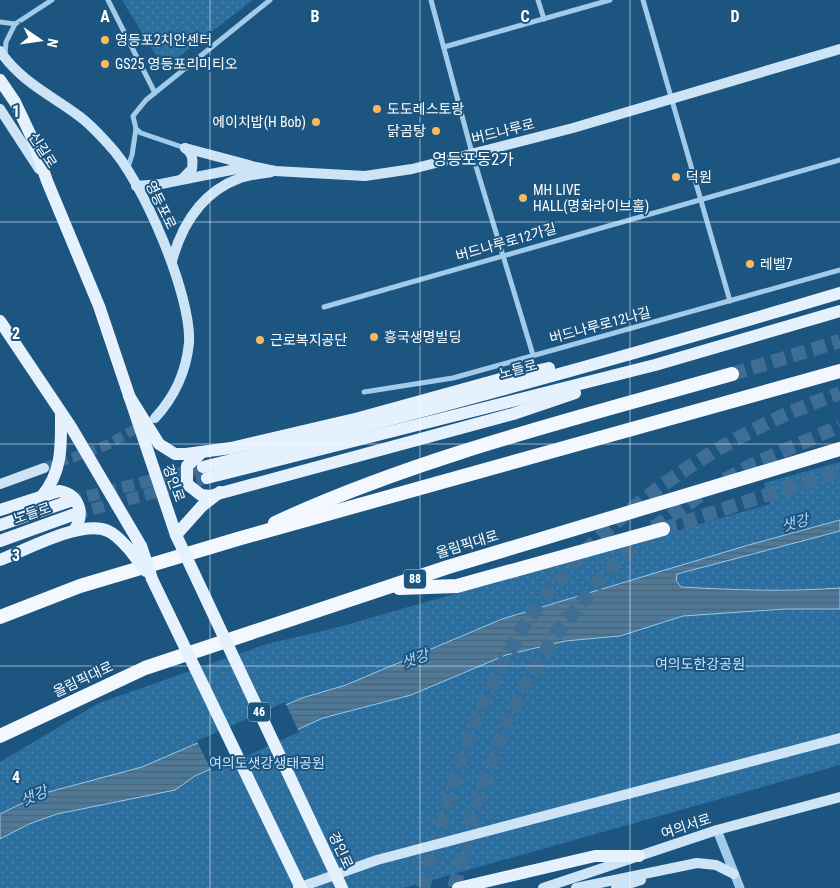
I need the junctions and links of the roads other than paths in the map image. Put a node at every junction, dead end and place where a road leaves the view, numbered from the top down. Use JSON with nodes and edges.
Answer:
{"nodes":[{"id":1,"x":52,"y":0,"type":"edge"},
{"id":2,"x":108,"y":0,"type":"edge"},
{"id":3,"x":270,"y":0,"type":"edge"},
{"id":4,"x":432,"y":0,"type":"edge"},
{"id":5,"x":538,"y":0,"type":"edge"},
{"id":6,"x":610,"y":0,"type":"edge"},
{"id":7,"x":643,"y":0,"type":"edge"},
{"id":8,"x":544,"y":19,"type":"junction"},
{"id":9,"x":0,"y":22,"type":"edge"},
{"id":10,"x":15,"y":24,"type":"junction"},
{"id":11,"x":444,"y":47,"type":"junction"},
{"id":12,"x":840,"y":49,"type":"edge"},
{"id":13,"x":0,"y":51,"type":"edge"},
{"id":14,"x":7,"y":61,"type":"junction"},
{"id":15,"x":0,"y":80,"type":"edge"},
{"id":16,"x":154,"y":93,"type":"junction"},
{"id":17,"x":672,"y":100,"type":"junction"},
{"id":18,"x":0,"y":108,"type":"edge"},
{"id":19,"x":136,"y":129,"type":"junction"},
{"id":20,"x":185,"y":148,"type":"junction"},
{"id":21,"x":472,"y":153,"type":"junction"},
{"id":22,"x":840,"y":160,"type":"edge"},
{"id":23,"x":251,"y":166,"type":"junction"},
{"id":24,"x":128,"y":167,"type":"junction"},
{"id":25,"x":275,"y":171,"type":"junction"},
{"id":26,"x":47,"y":180,"type":"junction"},
{"id":27,"x":181,"y":180,"type":"junction"},
{"id":28,"x":136,"y":186,"type":"junction"},
{"id":29,"x":701,"y":199,"type":"junction"},
{"id":30,"x":503,"y":255,"type":"junction"},
{"id":31,"x":172,"y":261,"type":"junction"},
{"id":32,"x":840,"y":270,"type":"edge"},
{"id":33,"x":840,"y":293,"type":"edge"},
{"id":34,"x":730,"y":301,"type":"junction"},
{"id":35,"x":324,"y":307,"type":"dead end"},
{"id":36,"x":840,"y":311,"type":"edge"},
{"id":37,"x":0,"y":320,"type":"edge"},
{"id":38,"x":666,"y":344,"type":"junction"},
{"id":39,"x":533,"y":355,"type":"junction"},
{"id":40,"x":655,"y":365,"type":"junction"},
{"id":41,"x":840,"y":371,"type":"edge"},
{"id":42,"x":732,"y":374,"type":"tunnel mouth"},
{"id":43,"x":364,"y":392,"type":"dead end"},
{"id":44,"x":129,"y":396,"type":"junction"},
{"id":45,"x":61,"y":413,"type":"junction"},
{"id":46,"x":155,"y":418,"type":"tunnel mouth"},
{"id":47,"x":840,"y":449,"type":"edge"},
{"id":48,"x":202,"y":452,"type":"junction"},
{"id":49,"x":44,"y":468,"type":"tunnel mouth"},
{"id":50,"x":0,"y":484,"type":"edge"},
{"id":51,"x":220,"y":492,"type":"junction"},
{"id":52,"x":42,"y":496,"type":"junction"},
{"id":53,"x":70,"y":501,"type":"tunnel mouth"},
{"id":54,"x":0,"y":510,"type":"edge"},
{"id":55,"x":75,"y":514,"type":"tunnel mouth"},
{"id":56,"x":0,"y":525,"type":"edge"},
{"id":57,"x":663,"y":529,"type":"tunnel mouth"},
{"id":58,"x":74,"y":531,"type":"junction"},
{"id":59,"x":176,"y":535,"type":"junction"},
{"id":60,"x":241,"y":538,"type":"junction"},
{"id":61,"x":0,"y":541,"type":"edge"},
{"id":62,"x":135,"y":548,"type":"junction"},
{"id":63,"x":0,"y":560,"type":"edge"},
{"id":64,"x":386,"y":589,"type":"junction"},
{"id":65,"x":0,"y":617,"type":"edge"},
{"id":66,"x":0,"y":736,"type":"edge"},
{"id":67,"x":840,"y":738,"type":"edge"},
{"id":68,"x":840,"y":797,"type":"edge"},
{"id":69,"x":717,"y":830,"type":"junction"},
{"id":70,"x":639,"y":856,"type":"junction"},
{"id":71,"x":697,"y":862,"type":"junction"},
{"id":72,"x":734,"y":874,"type":"junction"},
{"id":73,"x":298,"y":888,"type":"edge"},
{"id":74,"x":342,"y":888,"type":"edge"},
{"id":75,"x":458,"y":888,"type":"edge"},
{"id":76,"x":543,"y":888,"type":"edge"},
{"id":77,"x":576,"y":888,"type":"edge"},
{"id":78,"x":616,"y":888,"type":"edge"},
{"id":79,"x":740,"y":888,"type":"edge"}],
"edges":[{"from":1,"to":10,"type":"street"},
{"from":2,"to":16,"type":"street"},
{"from":3,"to":16,"type":"street"},
{"from":4,"to":11,"type":"street"},
{"from":5,"to":8,"type":"street"},
{"from":6,"to":8,"type":"street"},
{"from":7,"to":17,"type":"street"},
{"from":8,"to":11,"type":"street"},
{"from":9,"to":10,"type":"street"},
{"from":10,"to":14,"type":"street"},
{"from":11,"to":21,"type":"street"},
{"from":12,"to":17,"type":"main road","name":"버드나루로"},
{"from":13,"to":14,"type":"main road","name":"영등포로"},
{"from":14,"to":24,"type":"main road","name":"영등포로"},
{"from":15,"to":26,"type":"main road","name":"경인로","number":"46"},
{"from":16,"to":19,"type":"street"},
{"from":17,"to":21,"type":"main road","name":"버드나루로"},
{"from":17,"to":29,"type":"street"},
{"from":18,"to":26,"type":"main road","name":"신길로"},
{"from":19,"to":20,"type":"street"},
{"from":19,"to":24,"type":"street"},
{"from":20,"to":23,"type":"main road"},
{"from":20,"to":27,"type":"main road"},
{"from":21,"to":25,"type":"main road","name":"버드나루로"},
{"from":21,"to":30,"type":"street"},
{"from":22,"to":29,"type":"street","name":"버드나루로12가길"},
{"from":23,"to":25,"type":"main road","name":"버드나루로"},
{"from":23,"to":27,"type":"main road","name":"버드나루로"},
{"from":24,"to":28,"type":"main road","name":"영등포로"},
{"from":25,"to":31,"type":"main road"},
{"from":26,"to":44,"type":"main road","name":"경인로","number":"46"},
{"from":27,"to":28,"type":"main road","name":"버드나루로"},
{"from":28,"to":31,"type":"main road","name":"영등포로"},
{"from":29,"to":30,"type":"street","name":"버드나루로12가길"},
{"from":29,"to":34,"type":"street"},
{"from":30,"to":35,"type":"street","name":"버드나루로12가길"},
{"from":30,"to":39,"type":"street"},
{"from":31,"to":46,"type":"main road","name":"영등포로"},
{"from":32,"to":34,"type":"street","name":"버드나루로12나길"},
{"from":33,"to":38,"type":"main road","name":"노들로"},
{"from":34,"to":39,"type":"street","name":"버드나루로12나길"},
{"from":36,"to":40,"type":"main road","name":"노들로"},
{"from":37,"to":45,"type":"main road"},
{"from":38,"to":40,"type":"main road","name":"노들로"},
{"from":38,"to":48,"type":"main road"},
{"from":39,"to":43,"type":"street","name":"버드나루로12나길"},
{"from":40,"to":51,"type":"main road"},
{"from":41,"to":60,"type":"highway"},
{"from":42,"to":60,"type":"highway"},
{"from":44,"to":48,"type":"main road"},
{"from":44,"to":59,"type":"main road","name":"경인로","number":"46"},
{"from":45,"to":52,"type":"main road"},
{"from":45,"to":62,"type":"main road"},
{"from":47,"to":64,"type":"highway","name":"올림픽대로","number":"88"},
{"from":48,"to":51,"type":"main road"},
{"from":49,"to":50,"type":"main road"},
{"from":51,"to":59,"type":"main road"},
{"from":52,"to":54,"type":"main road"},
{"from":52,"to":58,"type":"main road"},
{"from":53,"to":56,"type":"main road","name":"노들로"},
{"from":55,"to":61,"type":"main road","name":"노들로"},
{"from":57,"to":64,"type":"highway"},
{"from":58,"to":62,"type":"main road"},
{"from":58,"to":63,"type":"main road"},
{"from":59,"to":74,"type":"main road","name":"경인로","number":"46","bridge":true},
{"from":60,"to":65,"type":"highway"},
{"from":62,"to":73,"type":"main road","bridge":true},
{"from":64,"to":66,"type":"highway","name":"올림픽대로","number":"88"},
{"from":67,"to":73,"type":"main road"},
{"from":68,"to":69,"type":"main road","name":"여의서로"},
{"from":69,"to":70,"type":"main road","name":"여의서로"},
{"from":69,"to":72,"type":"street"},
{"from":70,"to":75,"type":"main road"},
{"from":70,"to":76,"type":"main road","name":"여의서로"},
{"from":71,"to":72,"type":"main road"},
{"from":71,"to":77,"type":"main road"},
{"from":71,"to":78,"type":"main road"},
{"from":72,"to":79,"type":"street"}]}
